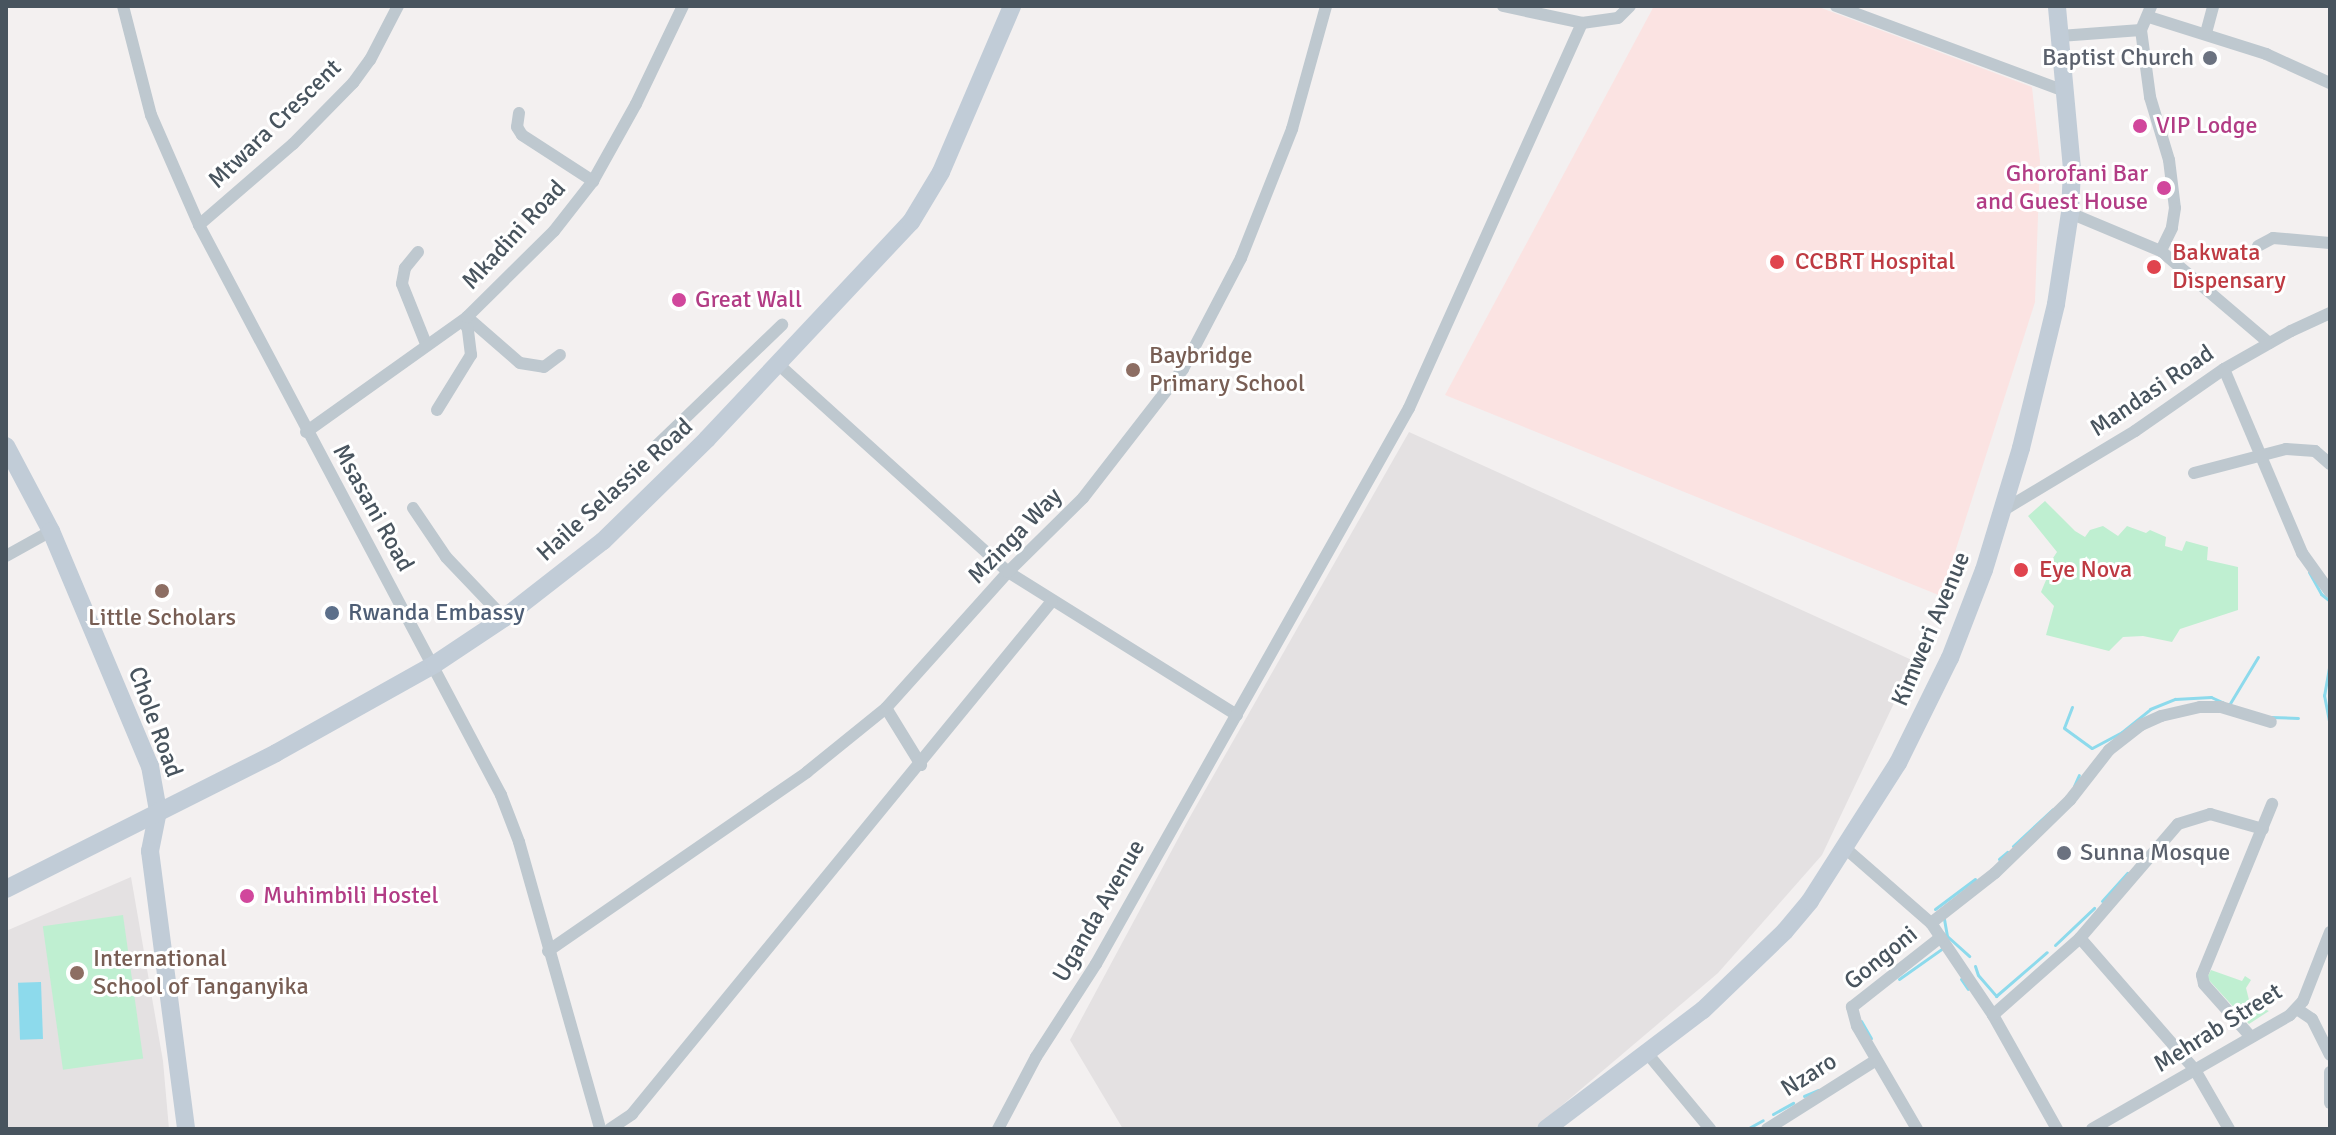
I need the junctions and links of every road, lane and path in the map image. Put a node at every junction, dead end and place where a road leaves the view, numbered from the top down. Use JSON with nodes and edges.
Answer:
{"nodes":[{"id":1,"x":123,"y":6,"type":"edge"},
{"id":2,"x":398,"y":6,"type":"edge"},
{"id":3,"x":683,"y":6,"type":"edge"},
{"id":4,"x":1012,"y":6,"type":"edge"},
{"id":5,"x":1326,"y":6,"type":"edge"},
{"id":6,"x":1503,"y":6,"type":"edge"},
{"id":7,"x":1630,"y":6,"type":"edge"},
{"id":8,"x":1836,"y":6,"type":"edge"},
{"id":9,"x":2057,"y":6,"type":"edge"},
{"id":10,"x":2213,"y":6,"type":"edge"},
{"id":11,"x":2150,"y":12,"type":"edge"},
{"id":12,"x":1582,"y":23,"type":"junction"},
{"id":13,"x":2141,"y":30,"type":"junction"},
{"id":14,"x":2206,"y":33,"type":"junction"},
{"id":15,"x":2060,"y":36,"type":"junction"},
{"id":16,"x":2330,"y":83,"type":"edge"},
{"id":17,"x":2065,"y":91,"type":"junction"},
{"id":18,"x":519,"y":113,"type":"dead end"},
{"id":19,"x":593,"y":181,"type":"junction"},
{"id":20,"x":2070,"y":213,"type":"junction"},
{"id":21,"x":199,"y":225,"type":"junction"},
{"id":22,"x":2330,"y":243,"type":"edge"},
{"id":23,"x":2258,"y":246,"type":"dead end"},
{"id":24,"x":2161,"y":251,"type":"junction"},
{"id":25,"x":418,"y":252,"type":"dead end"},
{"id":26,"x":2330,"y":313,"type":"edge"},
{"id":27,"x":465,"y":319,"type":"junction"},
{"id":28,"x":782,"y":325,"type":"dead end"},
{"id":29,"x":2269,"y":343,"type":"junction"},
{"id":30,"x":426,"y":344,"type":"junction"},
{"id":31,"x":560,"y":355,"type":"dead end"},
{"id":32,"x":778,"y":364,"type":"junction"},
{"id":33,"x":2224,"y":369,"type":"junction"},
{"id":34,"x":437,"y":410,"type":"dead end"},
{"id":35,"x":306,"y":432,"type":"junction"},
{"id":36,"x":6,"y":446,"type":"edge"},
{"id":37,"x":654,"y":448,"type":"dead end"},
{"id":38,"x":2258,"y":454,"type":"junction"},
{"id":39,"x":2330,"y":464,"type":"edge"},
{"id":40,"x":2194,"y":473,"type":"dead end"},
{"id":41,"x":413,"y":508,"type":"dead end"},
{"id":42,"x":2002,"y":511,"type":"junction"},
{"id":43,"x":51,"y":531,"type":"junction"},
{"id":44,"x":6,"y":556,"type":"edge"},
{"id":45,"x":1008,"y":572,"type":"junction"},
{"id":46,"x":2330,"y":592,"type":"edge"},
{"id":47,"x":1052,"y":601,"type":"junction"},
{"id":48,"x":504,"y":618,"type":"junction"},
{"id":49,"x":435,"y":664,"type":"junction"},
{"id":50,"x":886,"y":708,"type":"junction"},
{"id":51,"x":1237,"y":715,"type":"junction"},
{"id":52,"x":2271,"y":722,"type":"dead end"},
{"id":53,"x":921,"y":765,"type":"junction"},
{"id":54,"x":2272,"y":804,"type":"dead end"},
{"id":55,"x":158,"y":811,"type":"junction"},
{"id":56,"x":2263,"y":829,"type":"junction"},
{"id":57,"x":1845,"y":848,"type":"junction"},
{"id":58,"x":6,"y":889,"type":"edge"},
{"id":59,"x":1931,"y":923,"type":"junction"},
{"id":60,"x":2330,"y":932,"type":"edge"},
{"id":61,"x":1941,"y":937,"type":"junction"},
{"id":62,"x":2080,"y":938,"type":"junction"},
{"id":63,"x":548,"y":951,"type":"junction"},
{"id":64,"x":2297,"y":1009,"type":"junction"},
{"id":65,"x":1993,"y":1015,"type":"junction"},
{"id":66,"x":2251,"y":1037,"type":"junction"},
{"id":67,"x":1647,"y":1053,"type":"junction"},
{"id":68,"x":2330,"y":1055,"type":"edge"},
{"id":69,"x":1876,"y":1060,"type":"junction"},
{"id":70,"x":2195,"y":1070,"type":"junction"},
{"id":71,"x":2330,"y":1072,"type":"edge"},
{"id":72,"x":2330,"y":1103,"type":"edge"},
{"id":73,"x":186,"y":1129,"type":"edge"},
{"id":74,"x":600,"y":1129,"type":"edge"},
{"id":75,"x":610,"y":1129,"type":"edge"},
{"id":76,"x":998,"y":1129,"type":"edge"},
{"id":77,"x":1546,"y":1129,"type":"edge"},
{"id":78,"x":1710,"y":1129,"type":"edge"},
{"id":79,"x":1767,"y":1129,"type":"edge"},
{"id":80,"x":1917,"y":1129,"type":"edge"},
{"id":81,"x":2057,"y":1129,"type":"edge"},
{"id":82,"x":2092,"y":1129,"type":"edge"},
{"id":83,"x":2229,"y":1129,"type":"edge"}],
"edges":[{"from":1,"to":21,"type":"street","name":"Msasani Road"},
{"from":2,"to":21,"type":"street","name":"Mtwara Crescent"},
{"from":3,"to":19,"type":"street","name":"Mkadini Road"},
{"from":4,"to":32,"type":"street","name":"Haile Selassie Road"},
{"from":5,"to":45,"type":"street","name":"Mzinga Way"},
{"from":6,"to":12,"type":"street"},
{"from":7,"to":12,"type":"street"},
{"from":8,"to":17,"type":"street"},
{"from":9,"to":15,"type":"street","name":"Kimweri Avenue"},
{"from":10,"to":14,"type":"street"},
{"from":11,"to":13,"type":"street"},
{"from":11,"to":14,"type":"street"},
{"from":12,"to":51,"type":"street","name":"Uganda Avenue"},
{"from":13,"to":15,"type":"street"},
{"from":13,"to":24,"type":"street"},
{"from":14,"to":16,"type":"street"},
{"from":15,"to":17,"type":"street","name":"Kimweri Avenue"},
{"from":17,"to":20,"type":"street","name":"Kimweri Avenue"},
{"from":18,"to":19,"type":"street"},
{"from":19,"to":27,"type":"street","name":"Mkadini Road"},
{"from":20,"to":24,"type":"street"},
{"from":20,"to":42,"type":"street","name":"Kimweri Avenue"},
{"from":21,"to":35,"type":"street","name":"Msasani Road"},
{"from":22,"to":23,"type":"street"},
{"from":24,"to":29,"type":"street"},
{"from":25,"to":30,"type":"street"},
{"from":26,"to":29,"type":"street","name":"Mandasi Road"},
{"from":27,"to":30,"type":"street","name":"Mkadini Road"},
{"from":27,"to":31,"type":"street"},
{"from":27,"to":34,"type":"street"},
{"from":28,"to":37,"type":"street"},
{"from":29,"to":33,"type":"street","name":"Mandasi Road"},
{"from":30,"to":35,"type":"street","name":"Mkadini Road"},
{"from":32,"to":45,"type":"street"},
{"from":32,"to":48,"type":"street","name":"Haile Selassie Road"},
{"from":33,"to":38,"type":"street"},
{"from":33,"to":42,"type":"street","name":"Mandasi Road"},
{"from":35,"to":49,"type":"street","name":"Msasani Road"},
{"from":36,"to":43,"type":"street","name":"Chole Road"},
{"from":38,"to":39,"type":"street"},
{"from":38,"to":40,"type":"street"},
{"from":38,"to":46,"type":"street"},
{"from":41,"to":48,"type":"street"},
{"from":42,"to":57,"type":"street","name":"Kimweri Avenue"},
{"from":43,"to":44,"type":"street"},
{"from":43,"to":55,"type":"street","name":"Chole Road"},
{"from":45,"to":47,"type":"street"},
{"from":45,"to":50,"type":"street","name":"Mzinga Way"},
{"from":47,"to":51,"type":"street"},
{"from":47,"to":53,"type":"street"},
{"from":48,"to":49,"type":"street","name":"Haile Selassie Road"},
{"from":49,"to":55,"type":"street","name":"Haile Selassie Road"},
{"from":49,"to":63,"type":"street","name":"Msasani Road"},
{"from":50,"to":53,"type":"street"},
{"from":50,"to":63,"type":"street","name":"Mzinga Way"},
{"from":51,"to":76,"type":"street","name":"Uganda Avenue"},
{"from":52,"to":59,"type":"street"},
{"from":53,"to":75,"type":"street"},
{"from":54,"to":56,"type":"street"},
{"from":55,"to":58,"type":"street","name":"Haile Selassie Road"},
{"from":55,"to":73,"type":"street","name":"Chole Road"},
{"from":56,"to":62,"type":"street"},
{"from":56,"to":66,"type":"street"},
{"from":57,"to":59,"type":"street","name":"Gongoni"},
{"from":57,"to":67,"type":"street","name":"Kimweri Avenue"},
{"from":59,"to":61,"type":"street","name":"Gongoni"},
{"from":60,"to":64,"type":"street","name":"Mehrab Street"},
{"from":61,"to":65,"type":"street"},
{"from":61,"to":69,"type":"street","name":"Gongoni"},
{"from":62,"to":65,"type":"street"},
{"from":62,"to":70,"type":"street"},
{"from":63,"to":74,"type":"street","name":"Msasani Road"},
{"from":64,"to":66,"type":"street","name":"Mehrab Street"},
{"from":64,"to":68,"type":"street"},
{"from":65,"to":81,"type":"street"},
{"from":66,"to":70,"type":"street","name":"Mehrab Street"},
{"from":67,"to":77,"type":"street","name":"Kimweri Avenue"},
{"from":67,"to":78,"type":"street"},
{"from":69,"to":79,"type":"street","name":"Nzaro"},
{"from":69,"to":80,"type":"street","name":"Gongoni"},
{"from":70,"to":82,"type":"street","name":"Mehrab Street"},
{"from":70,"to":83,"type":"street"},
{"from":71,"to":72,"type":"street"}]}
